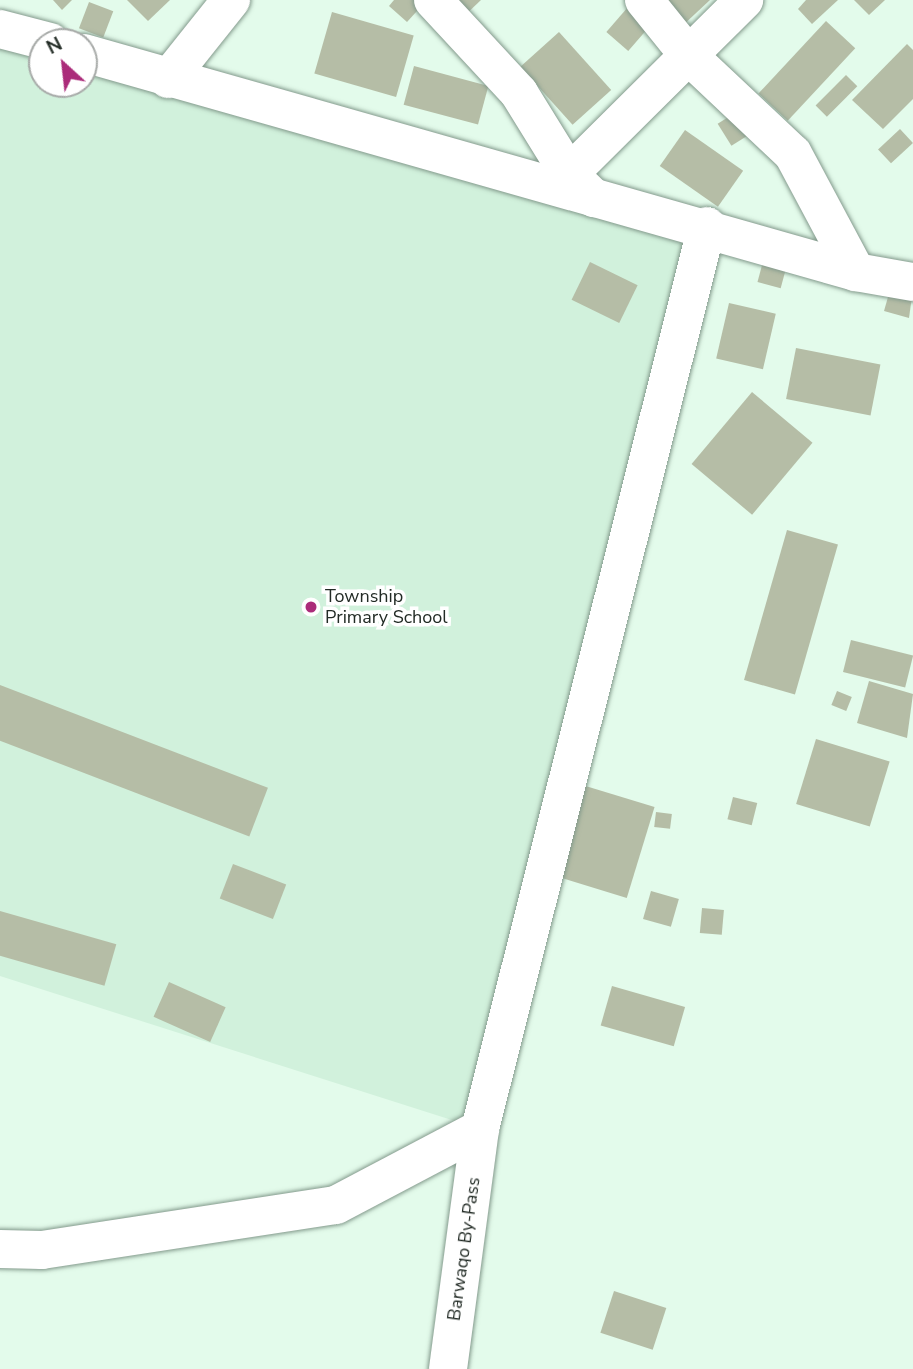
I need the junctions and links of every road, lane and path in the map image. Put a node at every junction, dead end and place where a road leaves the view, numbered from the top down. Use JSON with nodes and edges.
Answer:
{"nodes":[{"id":1,"x":2,"y":0,"type":"edge"},
{"id":2,"x":231,"y":0,"type":"edge"},
{"id":3,"x":433,"y":0,"type":"edge"},
{"id":4,"x":644,"y":0,"type":"edge"},
{"id":5,"x":744,"y":0,"type":"edge"},
{"id":6,"x":25,"y":35,"type":"edge"},
{"id":7,"x":98,"y":57,"type":"edge"},
{"id":8,"x":690,"y":57,"type":"junction"},
{"id":9,"x":168,"y":79,"type":"junction"},
{"id":10,"x":582,"y":186,"type":"junction"},
{"id":11,"x":707,"y":226,"type":"junction"},
{"id":12,"x":856,"y":272,"type":"junction"},
{"id":13,"x":913,"y":282,"type":"edge"},
{"id":14,"x":480,"y":1129,"type":"junction"},
{"id":15,"x":0,"y":1248,"type":"edge"},
{"id":16,"x":448,"y":1369,"type":"edge"}],
"edges":[{"from":1,"to":6,"type":"main road"},
{"from":2,"to":9,"type":"main road"},
{"from":3,"to":10,"type":"main road"},
{"from":4,"to":8,"type":"main road"},
{"from":5,"to":8,"type":"main road"},
{"from":7,"to":9,"type":"main road"},
{"from":8,"to":10,"type":"main road"},
{"from":8,"to":12,"type":"main road"},
{"from":9,"to":10,"type":"main road"},
{"from":10,"to":11,"type":"main road"},
{"from":11,"to":12,"type":"main road"},
{"from":11,"to":14,"type":"main road","name":"Barwaqo By-Pass"},
{"from":12,"to":13,"type":"main road"},
{"from":14,"to":15,"type":"main road"},
{"from":14,"to":16,"type":"main road","name":"Barwaqo By-Pass"}]}
